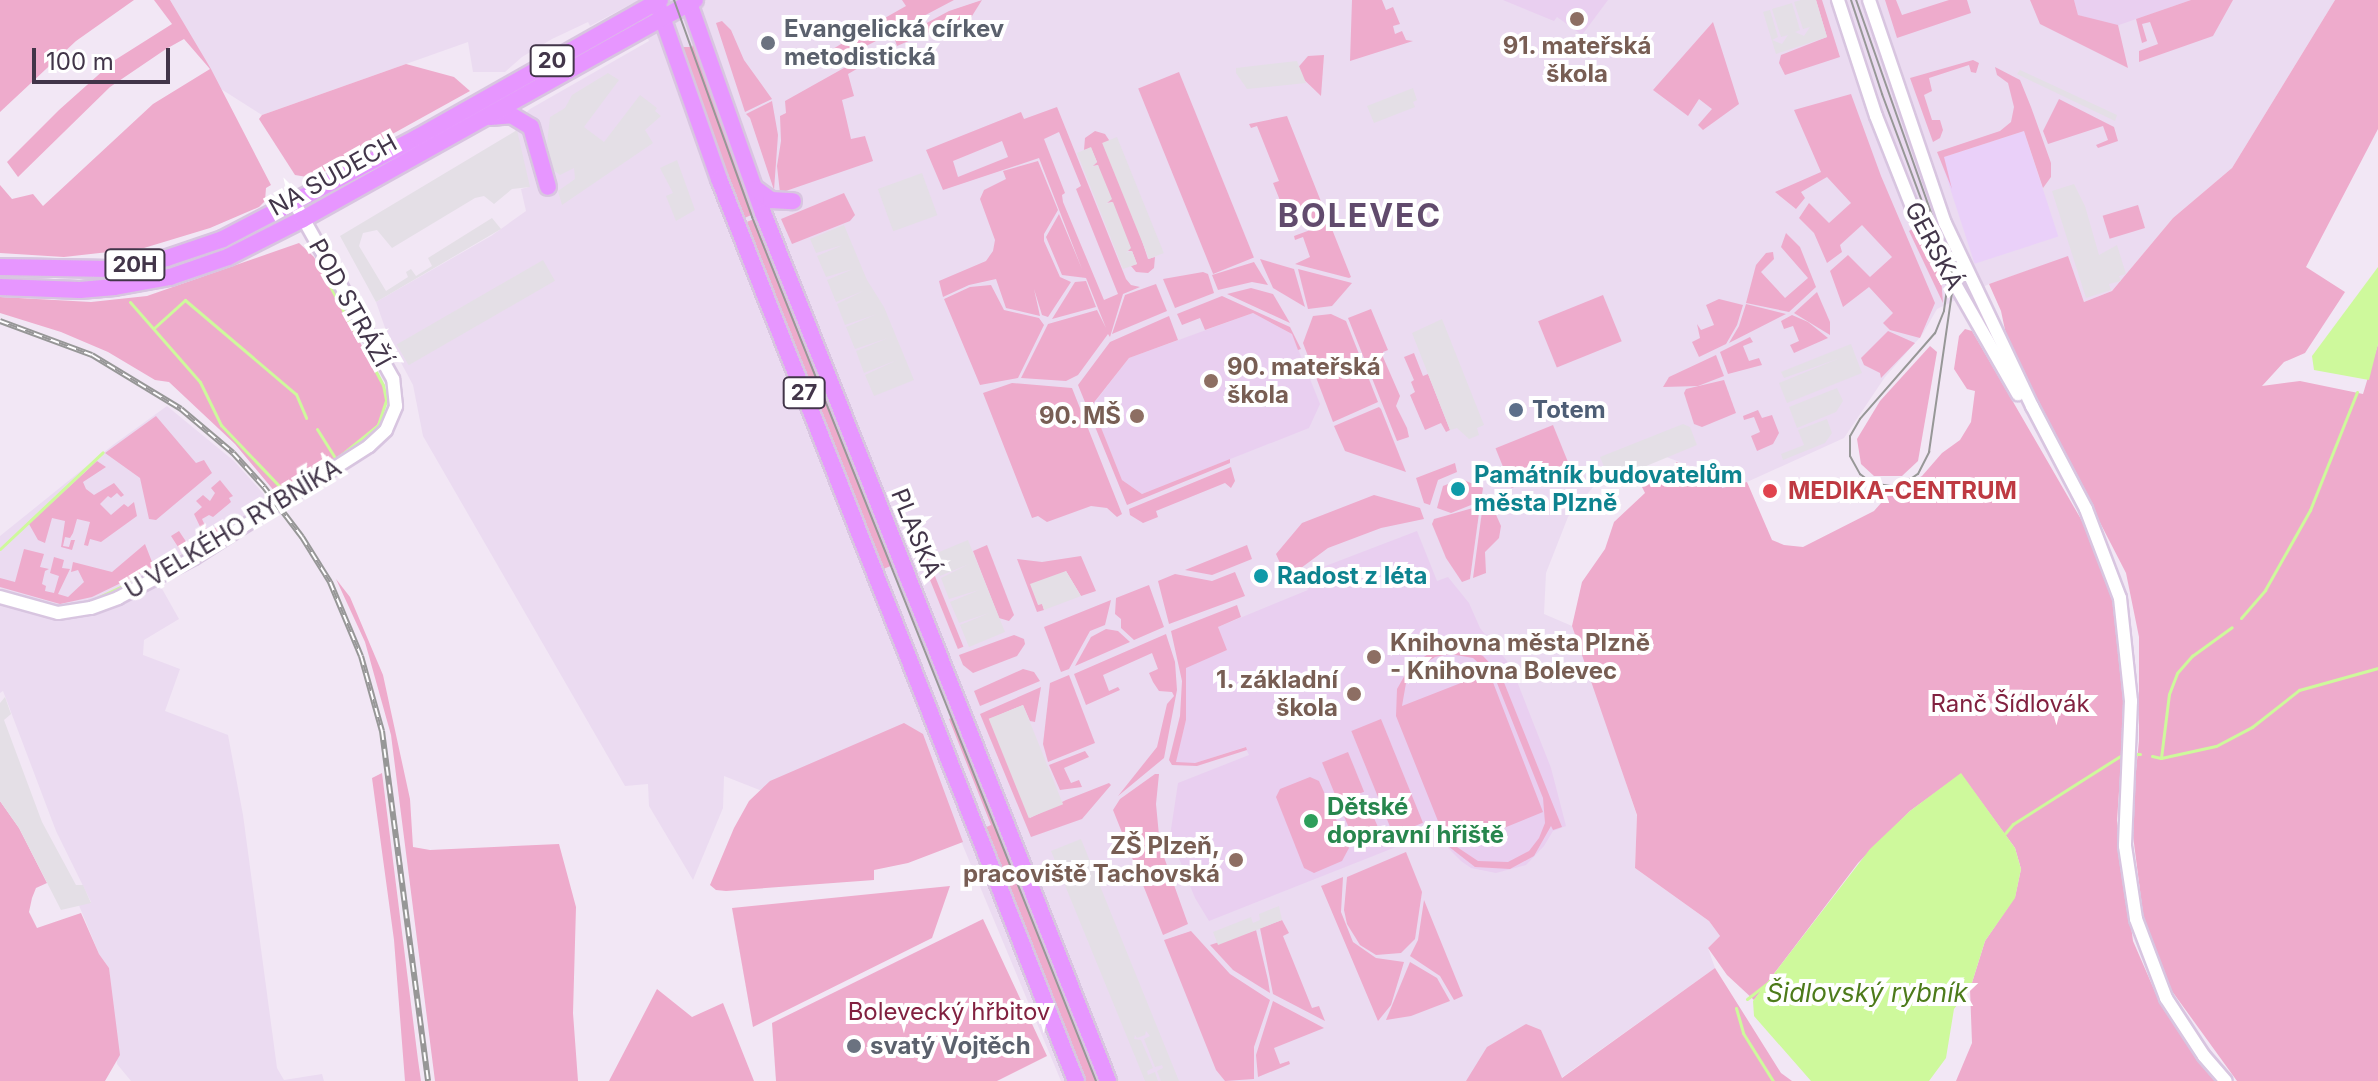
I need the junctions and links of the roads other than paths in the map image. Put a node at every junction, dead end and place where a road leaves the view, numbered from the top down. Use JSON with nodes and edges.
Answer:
{"nodes":[{"id":1,"x":1838,"y":0,"type":"edge"},
{"id":2,"x":1869,"y":0,"type":"edge"},
{"id":3,"x":658,"y":1,"type":"edge"},
{"id":4,"x":691,"y":1,"type":"edge"},
{"id":5,"x":663,"y":19,"type":"junction"},
{"id":6,"x":484,"y":117,"type":"junction"},
{"id":7,"x":447,"y":121,"type":"joint"},
{"id":8,"x":753,"y":184,"type":"junction"},
{"id":9,"x":548,"y":187,"type":"dead end"},
{"id":10,"x":295,"y":204,"type":"junction"},
{"id":11,"x":303,"y":219,"type":"junction"},
{"id":12,"x":771,"y":233,"type":"junction"},
{"id":13,"x":0,"y":267,"type":"edge"},
{"id":14,"x":0,"y":287,"type":"edge"},
{"id":15,"x":396,"y":406,"type":"joint"},
{"id":16,"x":2068,"y":475,"type":"junction"},
{"id":17,"x":0,"y":597,"type":"edge"},
{"id":18,"x":1076,"y":1081,"type":"edge"},
{"id":19,"x":1108,"y":1081,"type":"edge"},
{"id":20,"x":2226,"y":1081,"type":"edge"}],
"edges":[{"from":1,"to":16,"type":"street","name":"GERSKÁ"},
{"from":2,"to":16,"type":"street","name":"GERSKÁ"},
{"from":3,"to":5,"type":"main road","number":"27"},
{"from":3,"to":7,"type":"main road","name":"NA SUDECH","number":"20"},
{"from":4,"to":5,"type":"main road","name":"NA SUDECH"},
{"from":4,"to":8,"type":"main road","name":"PLASKÁ","number":"27"},
{"from":5,"to":6,"type":"main road","name":"NA SUDECH","number":"20H"},
{"from":5,"to":18,"type":"main road","number":"27"},
{"from":6,"to":9,"type":"main road"},
{"from":6,"to":11,"type":"main road","name":"NA SUDECH","number":"20H"},
{"from":7,"to":10,"type":"main road","name":"NA SUDECH","number":"20H"},
{"from":8,"to":12,"type":"main road","name":"PLASKÁ","number":"27"},
{"from":8,"to":12,"type":"main road"},
{"from":10,"to":11,"type":"street","name":"POD STRÁŽÍ"},
{"from":10,"to":13,"type":"main road","name":"NA SUDECH","number":"20H"},
{"from":11,"to":14,"type":"main road","name":"NA SUDECH","number":"20H"},
{"from":11,"to":15,"type":"street","name":"POD STRÁŽÍ"},
{"from":12,"to":19,"type":"main road","name":"PLASKÁ","number":"27"},
{"from":15,"to":17,"type":"street","name":"U VELKÉHO RYBNÍKA"},
{"from":16,"to":20,"type":"street","name":"GERSKÁ"}]}
